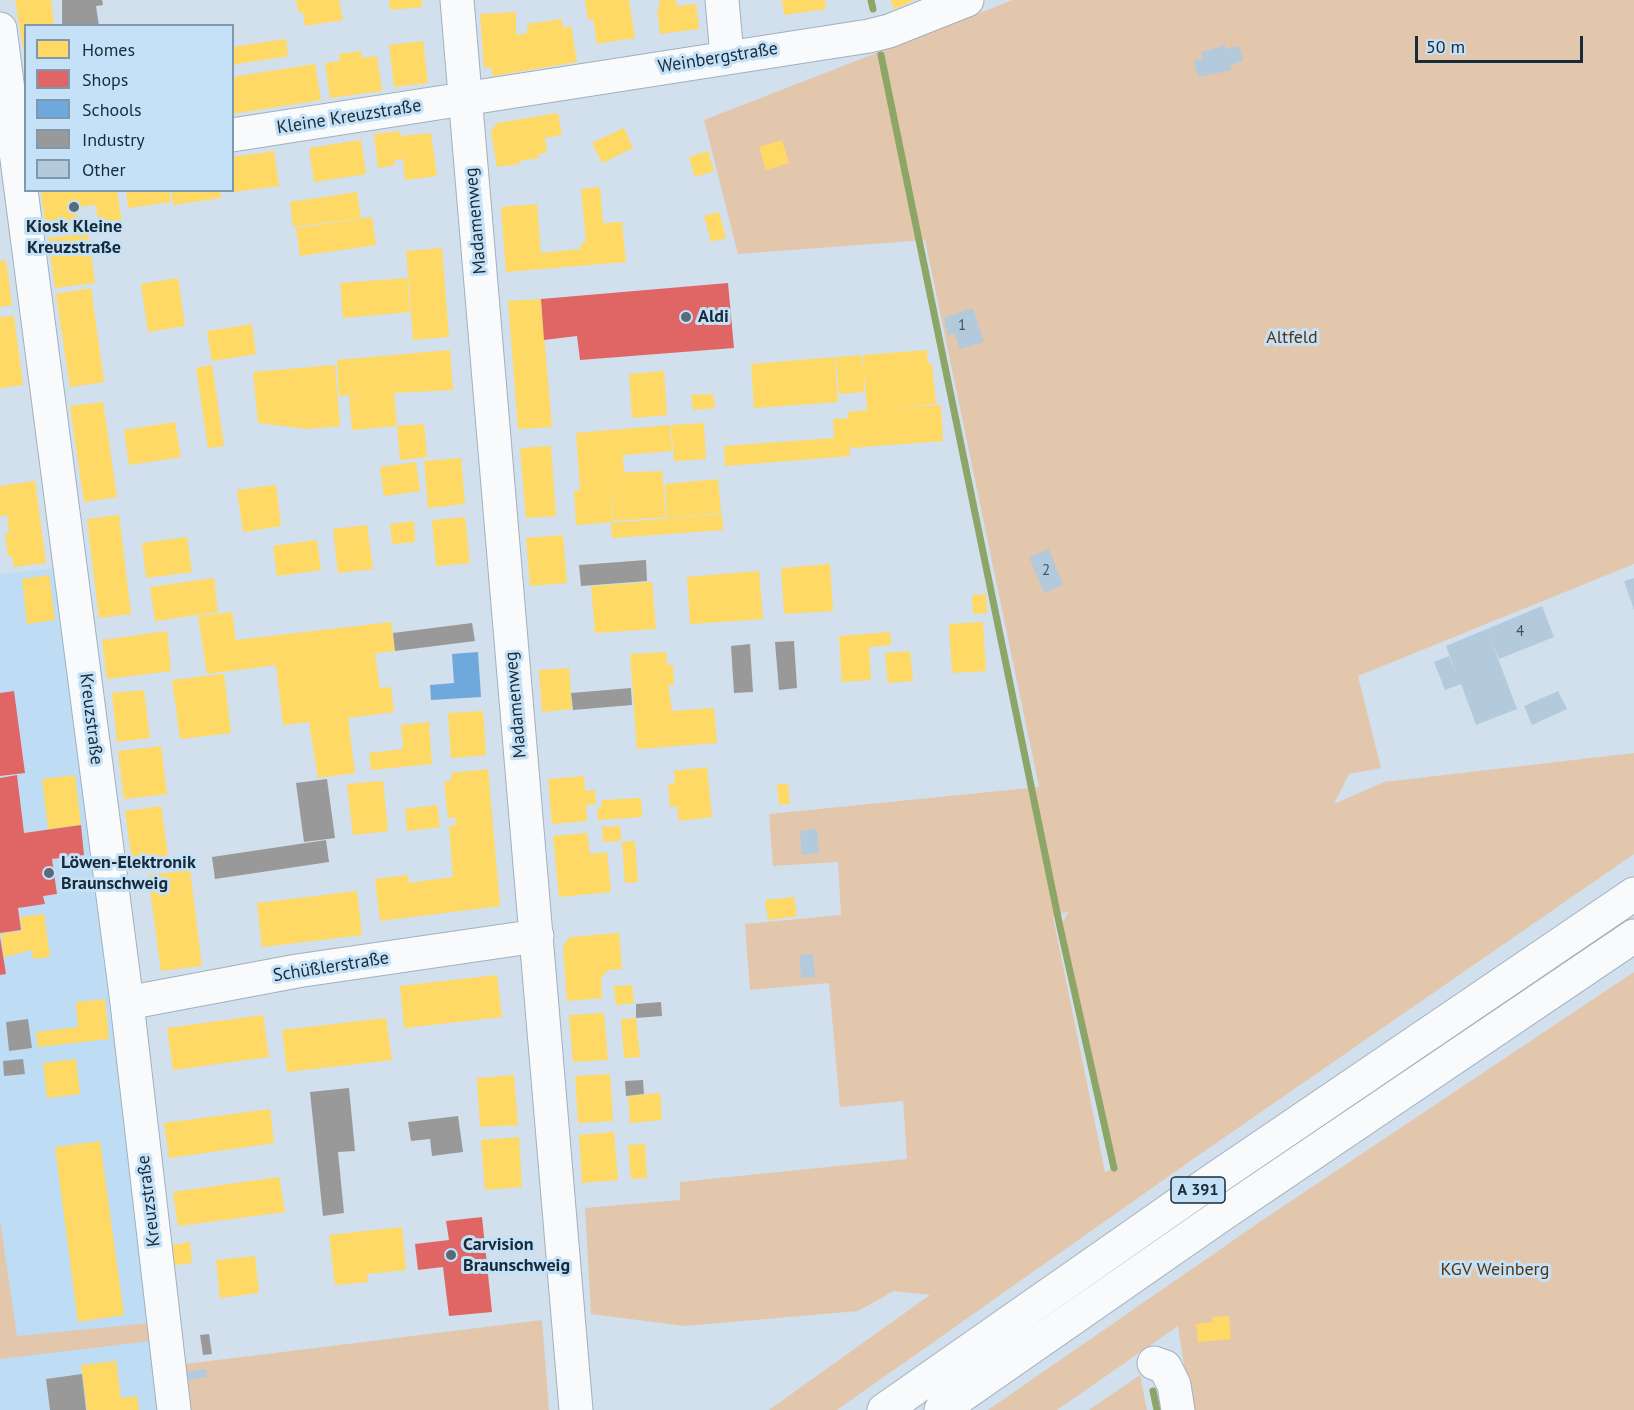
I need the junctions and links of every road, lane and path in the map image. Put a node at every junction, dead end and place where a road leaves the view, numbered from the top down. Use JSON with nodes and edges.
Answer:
{"nodes":[{"id":1,"x":457,"y":0,"type":"edge"},
{"id":2,"x":722,"y":0,"type":"edge"},
{"id":3,"x":967,"y":0,"type":"edge"},
{"id":4,"x":0,"y":29,"type":"edge"},
{"id":5,"x":727,"y":56,"type":"junction"},
{"id":6,"x":465,"y":99,"type":"junction"},
{"id":7,"x":234,"y":135,"type":"edge"},
{"id":8,"x":23,"y":169,"type":"edge"},
{"id":9,"x":26,"y":192,"type":"edge"},
{"id":10,"x":1634,"y":894,"type":"edge"},
{"id":11,"x":537,"y":936,"type":"junction"},
{"id":12,"x":1634,"y":936,"type":"edge"},
{"id":13,"x":127,"y":1003,"type":"junction"},
{"id":14,"x":1154,"y":1363,"type":"dead end"},
{"id":15,"x":174,"y":1410,"type":"edge"},
{"id":16,"x":576,"y":1410,"type":"edge"},
{"id":17,"x":884,"y":1410,"type":"edge"},
{"id":18,"x":941,"y":1410,"type":"edge"},
{"id":19,"x":1178,"y":1410,"type":"edge"}],
"edges":[{"from":1,"to":6,"type":"main road","name":"Madamenweg"},
{"from":2,"to":5,"type":"main road"},
{"from":3,"to":5,"type":"main road","name":"Weinbergstraße"},
{"from":4,"to":8,"type":"main road","name":"Kreuzstraße"},
{"from":5,"to":6,"type":"main road","name":"Weinbergstraße"},
{"from":6,"to":7,"type":"main road","name":"Kleine Kreuzstraße"},
{"from":6,"to":11,"type":"main road","name":"Madamenweg"},
{"from":9,"to":13,"type":"main road","name":"Kreuzstraße"},
{"from":10,"to":17,"type":"main road","number":"A 391"},
{"from":11,"to":13,"type":"main road","name":"Schüßlerstraße"},
{"from":11,"to":16,"type":"main road","name":"Madamenweg"},
{"from":12,"to":18,"type":"main road","number":"A 391"},
{"from":13,"to":15,"type":"main road","name":"Kreuzstraße"},
{"from":14,"to":19,"type":"main road"}]}
